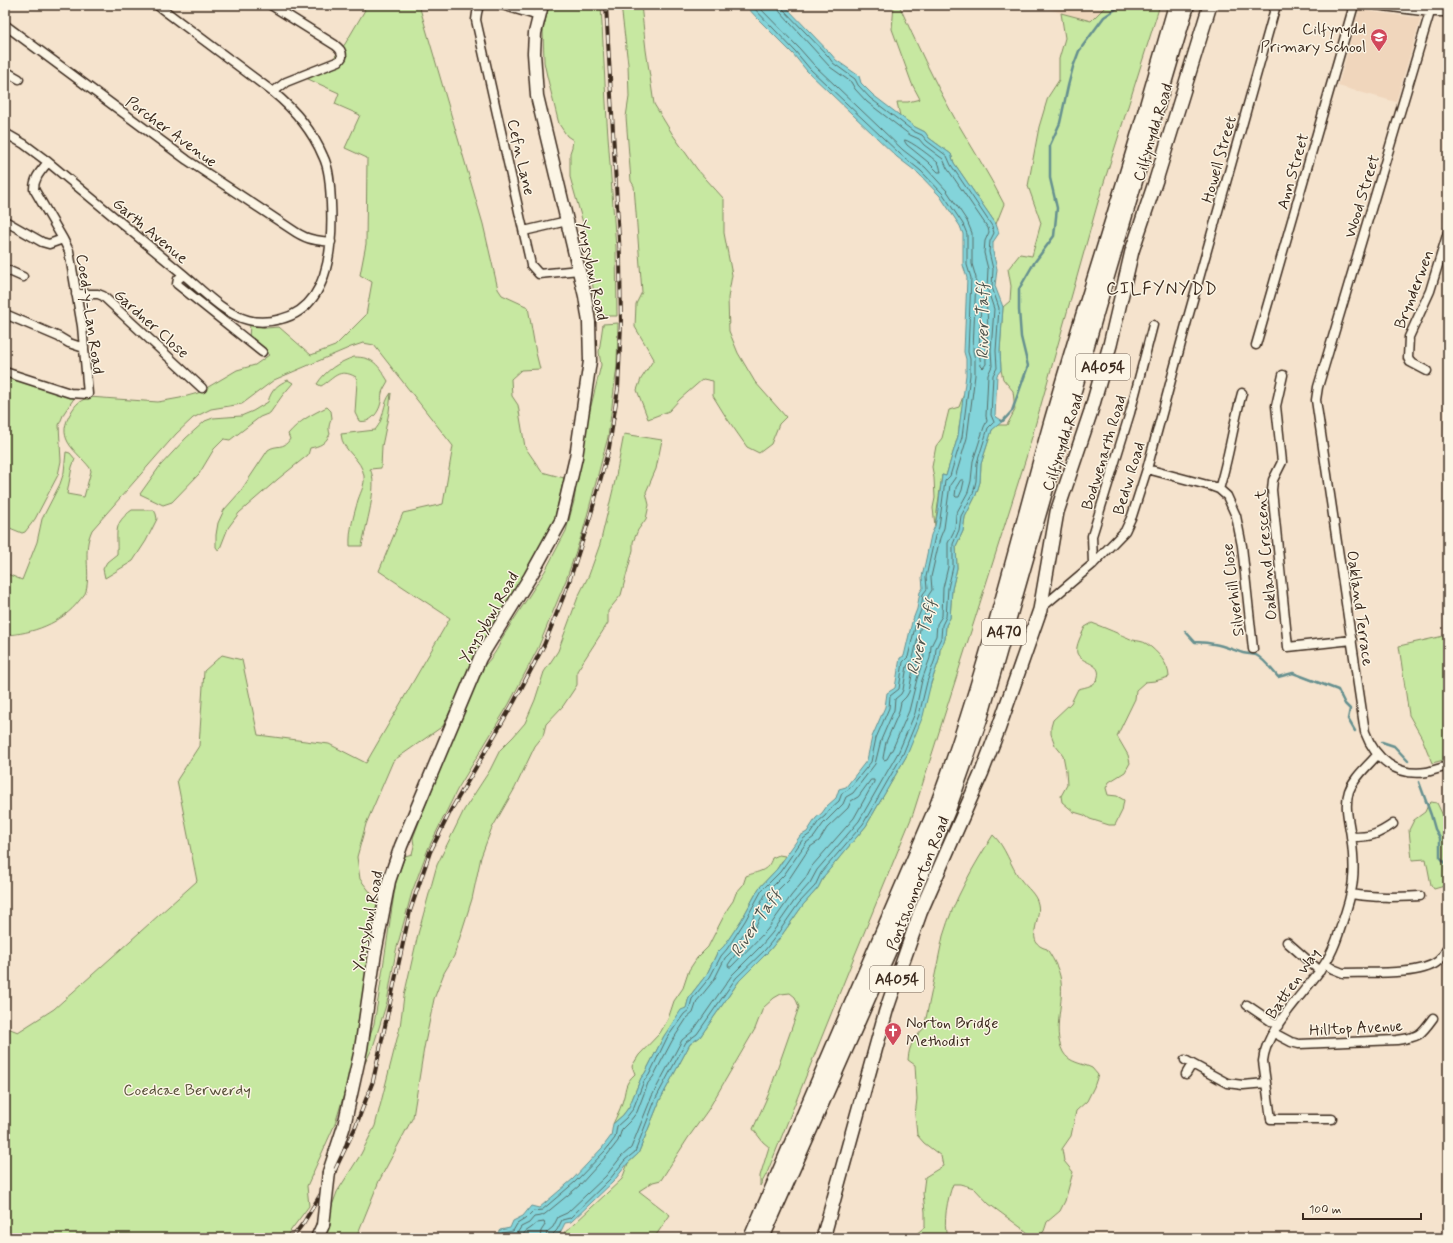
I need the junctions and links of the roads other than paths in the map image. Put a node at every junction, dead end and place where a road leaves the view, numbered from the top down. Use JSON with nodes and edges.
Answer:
{"nodes":[{"id":1,"x":157,"y":5,"type":"edge"},
{"id":2,"x":271,"y":5,"type":"edge"},
{"id":3,"x":479,"y":5,"type":"edge"},
{"id":4,"x":502,"y":5,"type":"edge"},
{"id":5,"x":1176,"y":5,"type":"edge"},
{"id":6,"x":1187,"y":5,"type":"edge"},
{"id":7,"x":1210,"y":5,"type":"edge"},
{"id":8,"x":1276,"y":5,"type":"edge"},
{"id":9,"x":1354,"y":5,"type":"edge"},
{"id":10,"x":1376,"y":5,"type":"edge"},
{"id":11,"x":1430,"y":8,"type":"edge"},
{"id":12,"x":540,"y":10,"type":"edge"},
{"id":13,"x":1448,"y":12,"type":"edge"},
{"id":14,"x":5,"y":25,"type":"edge"},
{"id":15,"x":5,"y":71,"type":"edge"},
{"id":16,"x":19,"y":79,"type":"dead end"},
{"id":17,"x":273,"y":92,"type":"junction"},
{"id":18,"x":5,"y":132,"type":"edge"},
{"id":19,"x":48,"y":162,"type":"junction"},
{"id":20,"x":5,"y":221,"type":"edge"},
{"id":21,"x":567,"y":221,"type":"junction"},
{"id":22,"x":524,"y":231,"type":"junction"},
{"id":23,"x":1448,"y":232,"type":"edge"},
{"id":24,"x":63,"y":239,"type":"junction"},
{"id":25,"x":331,"y":242,"type":"junction"},
{"id":26,"x":5,"y":268,"type":"edge"},
{"id":27,"x":579,"y":270,"type":"junction"},
{"id":28,"x":184,"y":275,"type":"junction"},
{"id":29,"x":23,"y":277,"type":"dead end"},
{"id":30,"x":76,"y":294,"type":"junction"},
{"id":31,"x":5,"y":314,"type":"edge"},
{"id":32,"x":1187,"y":321,"type":"joint"},
{"id":33,"x":1152,"y":325,"type":"dead end"},
{"id":34,"x":1256,"y":344,"type":"dead end"},
{"id":35,"x":84,"y":348,"type":"junction"},
{"id":36,"x":262,"y":352,"type":"dead end"},
{"id":37,"x":1427,"y":371,"type":"dead end"},
{"id":38,"x":5,"y":372,"type":"edge"},
{"id":39,"x":1283,"y":375,"type":"dead end"},
{"id":40,"x":1318,"y":387,"type":"joint"},
{"id":41,"x":202,"y":388,"type":"dead end"},
{"id":42,"x":1242,"y":393,"type":"dead end"},
{"id":43,"x":1147,"y":469,"type":"junction"},
{"id":44,"x":1219,"y":489,"type":"junction"},
{"id":45,"x":1093,"y":564,"type":"junction"},
{"id":46,"x":1040,"y":610,"type":"junction"},
{"id":47,"x":1352,"y":640,"type":"junction"},
{"id":48,"x":1253,"y":649,"type":"dead end"},
{"id":49,"x":998,"y":730,"type":"joint"},
{"id":50,"x":1377,"y":755,"type":"junction"},
{"id":51,"x":1448,"y":766,"type":"edge"},
{"id":52,"x":1394,"y":824,"type":"dead end"},
{"id":53,"x":1351,"y":837,"type":"junction"},
{"id":54,"x":1352,"y":894,"type":"junction"},
{"id":55,"x":1420,"y":896,"type":"dead end"},
{"id":56,"x":1287,"y":942,"type":"dead end"},
{"id":57,"x":1448,"y":947,"type":"edge"},
{"id":58,"x":1325,"y":964,"type":"junction"},
{"id":59,"x":1320,"y":971,"type":"junction"},
{"id":60,"x":1247,"y":1006,"type":"dead end"},
{"id":61,"x":1433,"y":1018,"type":"dead end"},
{"id":62,"x":1278,"y":1026,"type":"junction"},
{"id":63,"x":1274,"y":1033,"type":"junction"},
{"id":64,"x":1186,"y":1074,"type":"dead end"},
{"id":65,"x":1266,"y":1083,"type":"junction"},
{"id":66,"x":1332,"y":1119,"type":"dead end"},
{"id":67,"x":317,"y":1238,"type":"edge"},
{"id":68,"x":751,"y":1238,"type":"edge"},
{"id":69,"x":762,"y":1238,"type":"edge"},
{"id":70,"x":823,"y":1238,"type":"edge"}],
"edges":[{"from":1,"to":17,"type":"street"},
{"from":2,"to":17,"type":"street"},
{"from":3,"to":22,"type":"street","name":"Cefn Lane"},
{"from":4,"to":12,"type":"street"},
{"from":5,"to":68,"type":"highway","number":"A470"},
{"from":6,"to":69,"type":"highway","number":"A470"},
{"from":7,"to":46,"type":"main road","name":"Cilfynydd Road","number":"A4054"},
{"from":8,"to":32,"type":"street","name":"Howell Street"},
{"from":9,"to":34,"type":"street","name":"Ann Street"},
{"from":10,"to":11,"type":"street"},
{"from":11,"to":13,"type":"street"},
{"from":11,"to":40,"type":"street","name":"Wood Street"},
{"from":12,"to":21,"type":"main road","name":"Ynysybwl Road"},
{"from":14,"to":25,"type":"street","name":"Porcher Avenue"},
{"from":15,"to":16,"type":"street"},
{"from":17,"to":25,"type":"street"},
{"from":18,"to":19,"type":"street","name":"Garth Avenue"},
{"from":19,"to":24,"type":"street","name":"Coed-y-Lan Road"},
{"from":19,"to":28,"type":"street","name":"Garth Avenue"},
{"from":20,"to":24,"type":"street"},
{"from":21,"to":22,"type":"street"},
{"from":21,"to":27,"type":"main road","name":"Ynysybwl Road"},
{"from":22,"to":27,"type":"street","name":"Cefn Lane"},
{"from":23,"to":37,"type":"street","name":"Brynderwen"},
{"from":24,"to":30,"type":"street","name":"Coed-y-Lan Road"},
{"from":25,"to":28,"type":"street"},
{"from":26,"to":29,"type":"street"},
{"from":27,"to":67,"type":"main road","name":"Ynysybwl Road","bridge":true},
{"from":28,"to":36,"type":"street","name":"Garth Avenue"},
{"from":30,"to":35,"type":"street","name":"Coed-y-Lan Road"},
{"from":30,"to":41,"type":"street","name":"Gardner Close"},
{"from":31,"to":35,"type":"street"},
{"from":32,"to":43,"type":"street","name":"Bedw Road"},
{"from":33,"to":45,"type":"street","name":"Bodwenarth Road"},
{"from":35,"to":38,"type":"street","name":"Coed-y-Lan Road"},
{"from":39,"to":47,"type":"street","name":"Oakland Crescent"},
{"from":40,"to":47,"type":"street","name":"Oakland Terrace"},
{"from":42,"to":44,"type":"street"},
{"from":43,"to":44,"type":"street"},
{"from":43,"to":45,"type":"street","name":"Bedw Road"},
{"from":44,"to":48,"type":"street","name":"Silverhill Close"},
{"from":45,"to":46,"type":"street","name":"Bedw Road"},
{"from":46,"to":49,"type":"main road","name":"Cilfynydd Road","number":"A4054"},
{"from":47,"to":50,"type":"street","name":"Oakland Terrace"},
{"from":49,"to":70,"type":"main road","name":"Pontshonnorton Road","number":"A4054"},
{"from":50,"to":51,"type":"street","name":"Oakland Terrace"},
{"from":50,"to":53,"type":"street","name":"Batten Way"},
{"from":52,"to":53,"type":"street"},
{"from":53,"to":54,"type":"street","name":"Batten Way"},
{"from":54,"to":55,"type":"street"},
{"from":54,"to":58,"type":"street","name":"Batten Way"},
{"from":56,"to":59,"type":"street"},
{"from":57,"to":58,"type":"street"},
{"from":58,"to":59,"type":"street","name":"Batten Way"},
{"from":59,"to":62,"type":"street","name":"Batten Way"},
{"from":60,"to":62,"type":"street"},
{"from":61,"to":63,"type":"street","name":"Hilltop Avenue"},
{"from":62,"to":63,"type":"street","name":"Batten Way"},
{"from":63,"to":65,"type":"street","name":"Batten Way"},
{"from":64,"to":65,"type":"street"},
{"from":65,"to":66,"type":"street","name":"Batten Way"}]}
